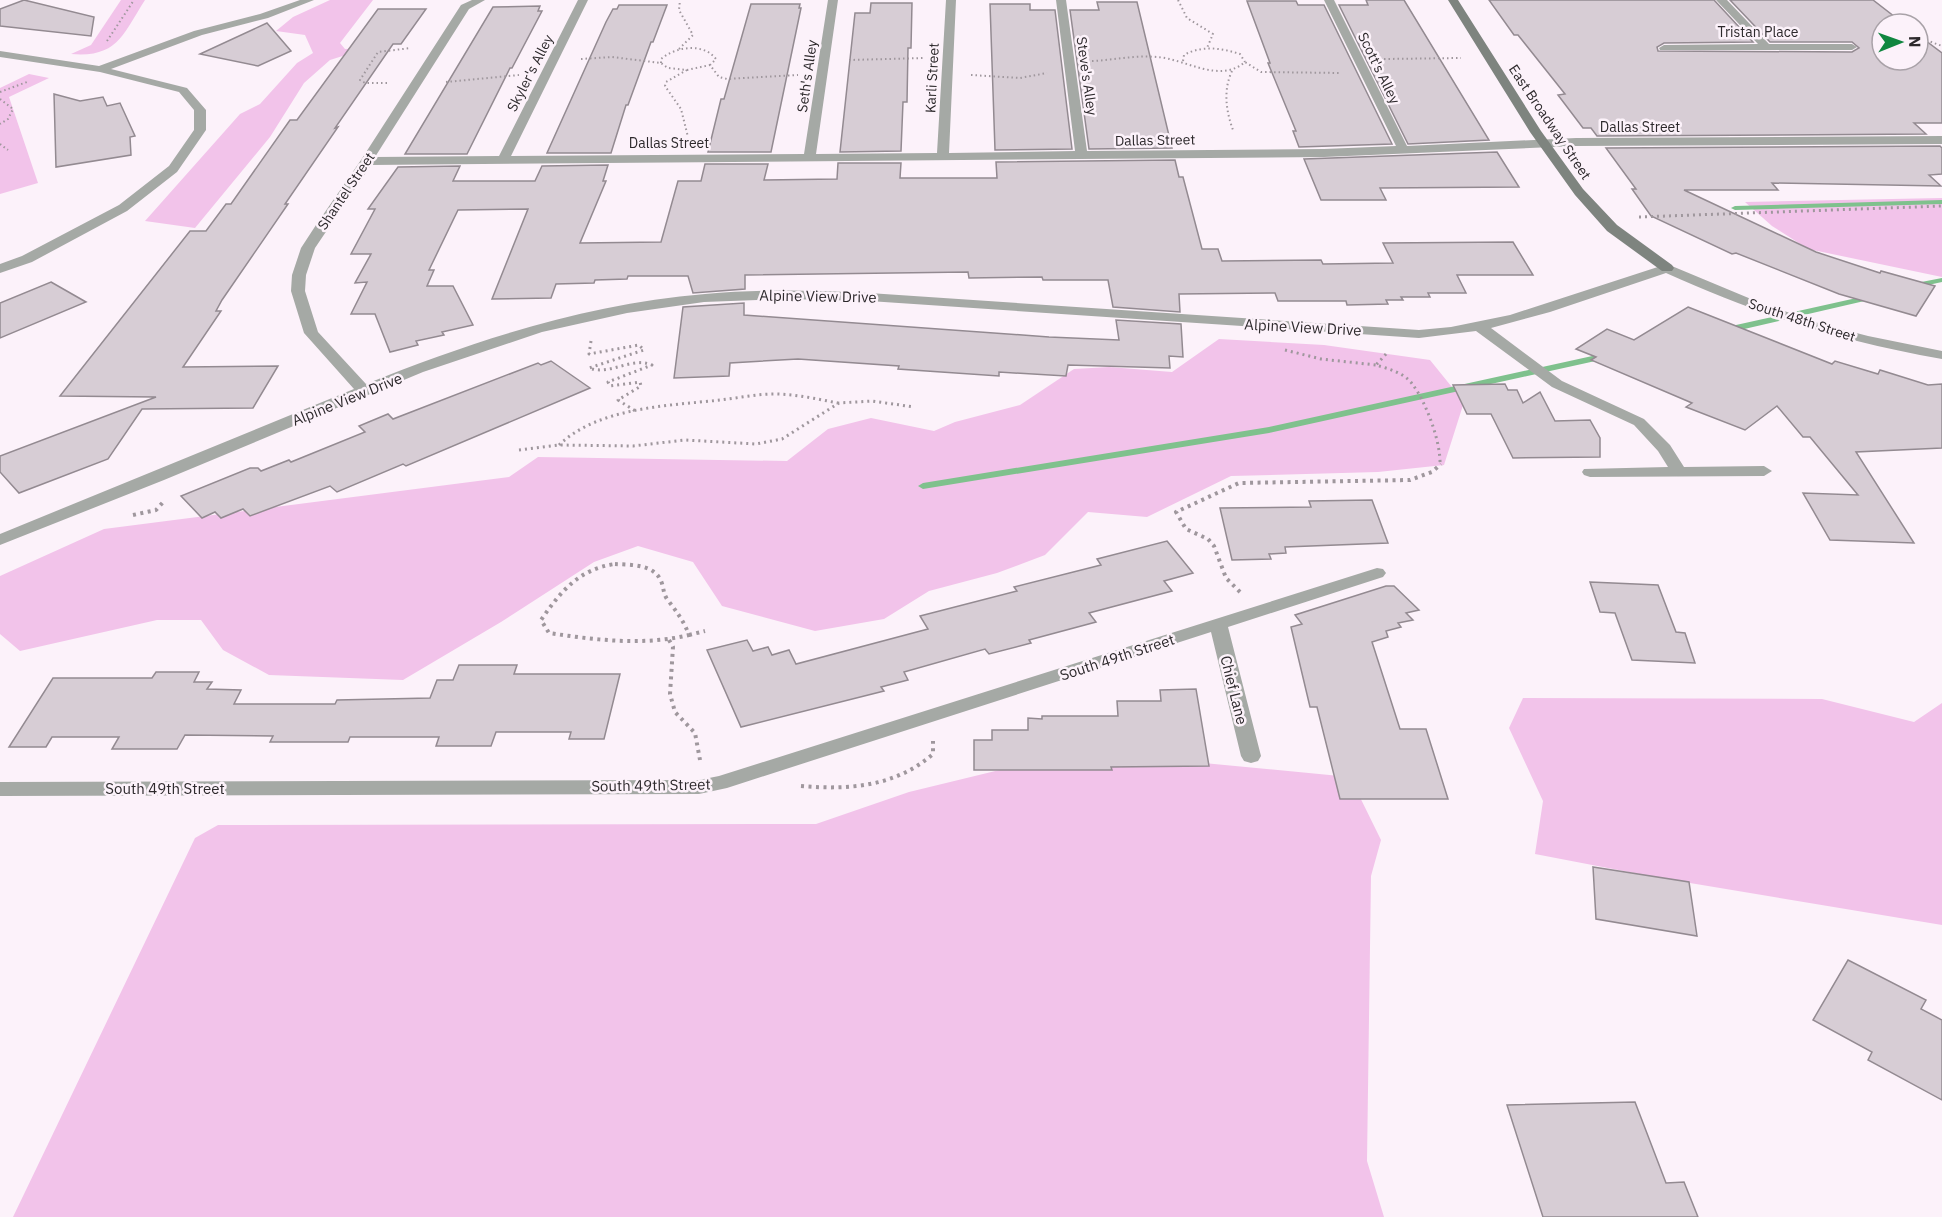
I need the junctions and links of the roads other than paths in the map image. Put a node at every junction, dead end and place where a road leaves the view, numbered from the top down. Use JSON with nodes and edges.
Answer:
{"nodes":[{"id":1,"x":309,"y":0,"type":"edge"},
{"id":2,"x":480,"y":0,"type":"edge"},
{"id":3,"x":583,"y":0,"type":"edge"},
{"id":4,"x":833,"y":0,"type":"edge"},
{"id":5,"x":951,"y":0,"type":"edge"},
{"id":6,"x":1061,"y":0,"type":"edge"},
{"id":7,"x":1329,"y":0,"type":"edge"},
{"id":8,"x":1453,"y":0,"type":"edge"},
{"id":9,"x":1721,"y":0,"type":"edge"},
{"id":10,"x":1766,"y":47,"type":"junction"},
{"id":11,"x":1852,"y":47,"type":"dead end"},
{"id":12,"x":1664,"y":48,"type":"dead end"},
{"id":13,"x":0,"y":54,"type":"edge"},
{"id":14,"x":100,"y":69,"type":"junction"},
{"id":15,"x":1942,"y":140,"type":"edge"},
{"id":16,"x":1543,"y":143,"type":"junction"},
{"id":17,"x":1403,"y":149,"type":"junction"},
{"id":18,"x":1082,"y":156,"type":"junction"},
{"id":19,"x":810,"y":157,"type":"junction"},
{"id":20,"x":943,"y":157,"type":"junction"},
{"id":21,"x":504,"y":159,"type":"junction"},
{"id":22,"x":367,"y":160,"type":"junction"},
{"id":23,"x":1667,"y":268,"type":"junction"},
{"id":24,"x":0,"y":270,"type":"edge"},
{"id":25,"x":1480,"y":327,"type":"junction"},
{"id":26,"x":1942,"y":355,"type":"edge"},
{"id":27,"x":364,"y":391,"type":"junction"},
{"id":28,"x":1679,"y":471,"type":"junction"},
{"id":29,"x":1764,"y":471,"type":"dead end"},
{"id":30,"x":1590,"y":472,"type":"dead end"},
{"id":31,"x":0,"y":540,"type":"edge"},
{"id":32,"x":1377,"y":573,"type":"dead end"},
{"id":33,"x":1218,"y":624,"type":"junction"},
{"id":34,"x":1251,"y":756,"type":"dead end"},
{"id":35,"x":0,"y":789,"type":"edge"}],
"edges":[{"from":1,"to":14,"type":"street"},
{"from":2,"to":22,"type":"street","name":"Shantel Street"},
{"from":3,"to":21,"type":"street","name":"Skyler's Alley"},
{"from":4,"to":19,"type":"street","name":"Seth's Alley"},
{"from":5,"to":20,"type":"street","name":"Karli Street"},
{"from":6,"to":18,"type":"street","name":"Steve's Alley"},
{"from":7,"to":17,"type":"street","name":"Scott's Alley"},
{"from":8,"to":16,"type":"street","name":"East Broadway Street"},
{"from":9,"to":10,"type":"street"},
{"from":10,"to":11,"type":"street","name":"Tristan Place"},
{"from":10,"to":12,"type":"street","name":"Tristan Place"},
{"from":13,"to":14,"type":"street"},
{"from":14,"to":24,"type":"street"},
{"from":15,"to":16,"type":"street","name":"Dallas Street"},
{"from":16,"to":17,"type":"street","name":"Dallas Street"},
{"from":16,"to":23,"type":"street","name":"East Broadway Street"},
{"from":17,"to":18,"type":"street","name":"Dallas Street"},
{"from":18,"to":20,"type":"street","name":"Dallas Street"},
{"from":19,"to":20,"type":"street","name":"Dallas Street"},
{"from":19,"to":21,"type":"street","name":"Dallas Street"},
{"from":21,"to":22,"type":"street","name":"Dallas Street"},
{"from":22,"to":27,"type":"street","name":"Shantel Street"},
{"from":23,"to":25,"type":"street","name":"Alpine View Drive"},
{"from":23,"to":26,"type":"street","name":"South 48th Street"},
{"from":25,"to":27,"type":"street","name":"Alpine View Drive"},
{"from":25,"to":28,"type":"street"},
{"from":27,"to":31,"type":"street","name":"Alpine View Drive"},
{"from":28,"to":29,"type":"street"},
{"from":28,"to":30,"type":"street"},
{"from":32,"to":33,"type":"street","name":"South 49th Street"},
{"from":33,"to":34,"type":"street","name":"Chief Lane"},
{"from":33,"to":35,"type":"street","name":"South 49th Street"}]}
